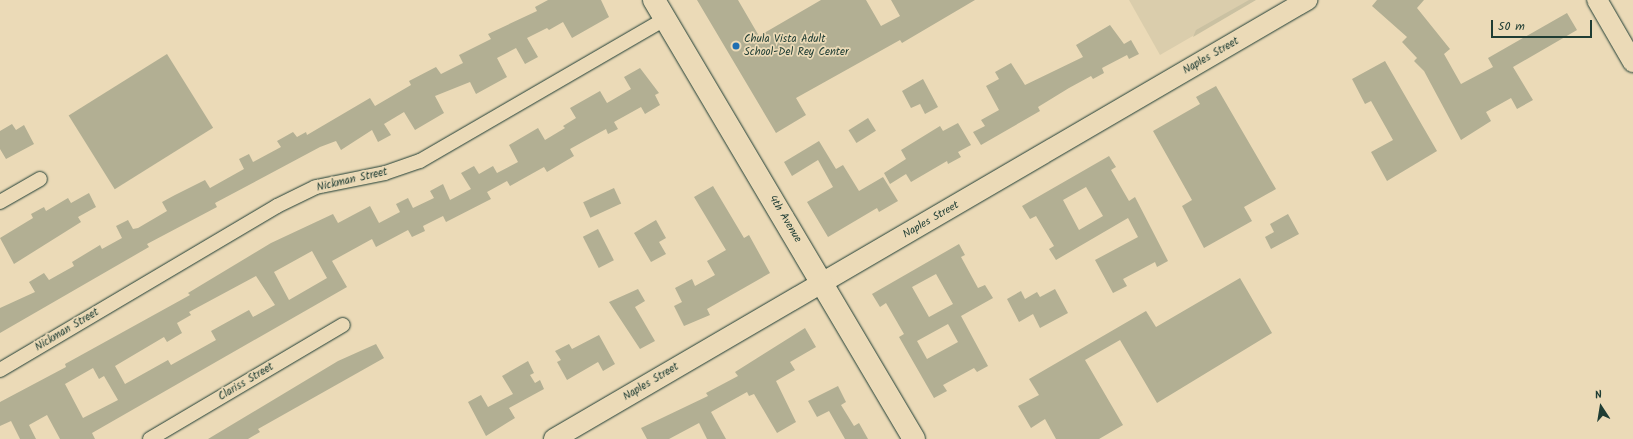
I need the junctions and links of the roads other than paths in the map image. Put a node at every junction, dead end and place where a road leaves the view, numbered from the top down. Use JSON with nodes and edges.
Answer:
{"nodes":[{"id":1,"x":654,"y":0,"type":"edge"},
{"id":2,"x":1307,"y":0,"type":"edge"},
{"id":3,"x":1597,"y":0,"type":"edge"},
{"id":4,"x":665,"y":19,"type":"junction"},
{"id":5,"x":1633,"y":62,"type":"edge"},
{"id":6,"x":40,"y":179,"type":"dead end"},
{"id":7,"x":0,"y":202,"type":"edge"},
{"id":8,"x":823,"y":283,"type":"junction"},
{"id":9,"x":343,"y":324,"type":"dead end"},
{"id":10,"x":0,"y":370,"type":"edge"},
{"id":11,"x":150,"y":439,"type":"edge"},
{"id":12,"x":554,"y":439,"type":"edge"},
{"id":13,"x":914,"y":439,"type":"edge"}],
"edges":[{"from":1,"to":4,"type":"main road","name":"4th Avenue"},
{"from":2,"to":8,"type":"street","name":"Naples Street"},
{"from":3,"to":5,"type":"street"},
{"from":4,"to":8,"type":"main road","name":"4th Avenue"},
{"from":4,"to":10,"type":"street","name":"Nickman Street"},
{"from":6,"to":7,"type":"street"},
{"from":8,"to":12,"type":"street","name":"Naples Street"},
{"from":8,"to":13,"type":"main road","name":"4th Avenue"},
{"from":9,"to":11,"type":"street","name":"Clariss Street"}]}
